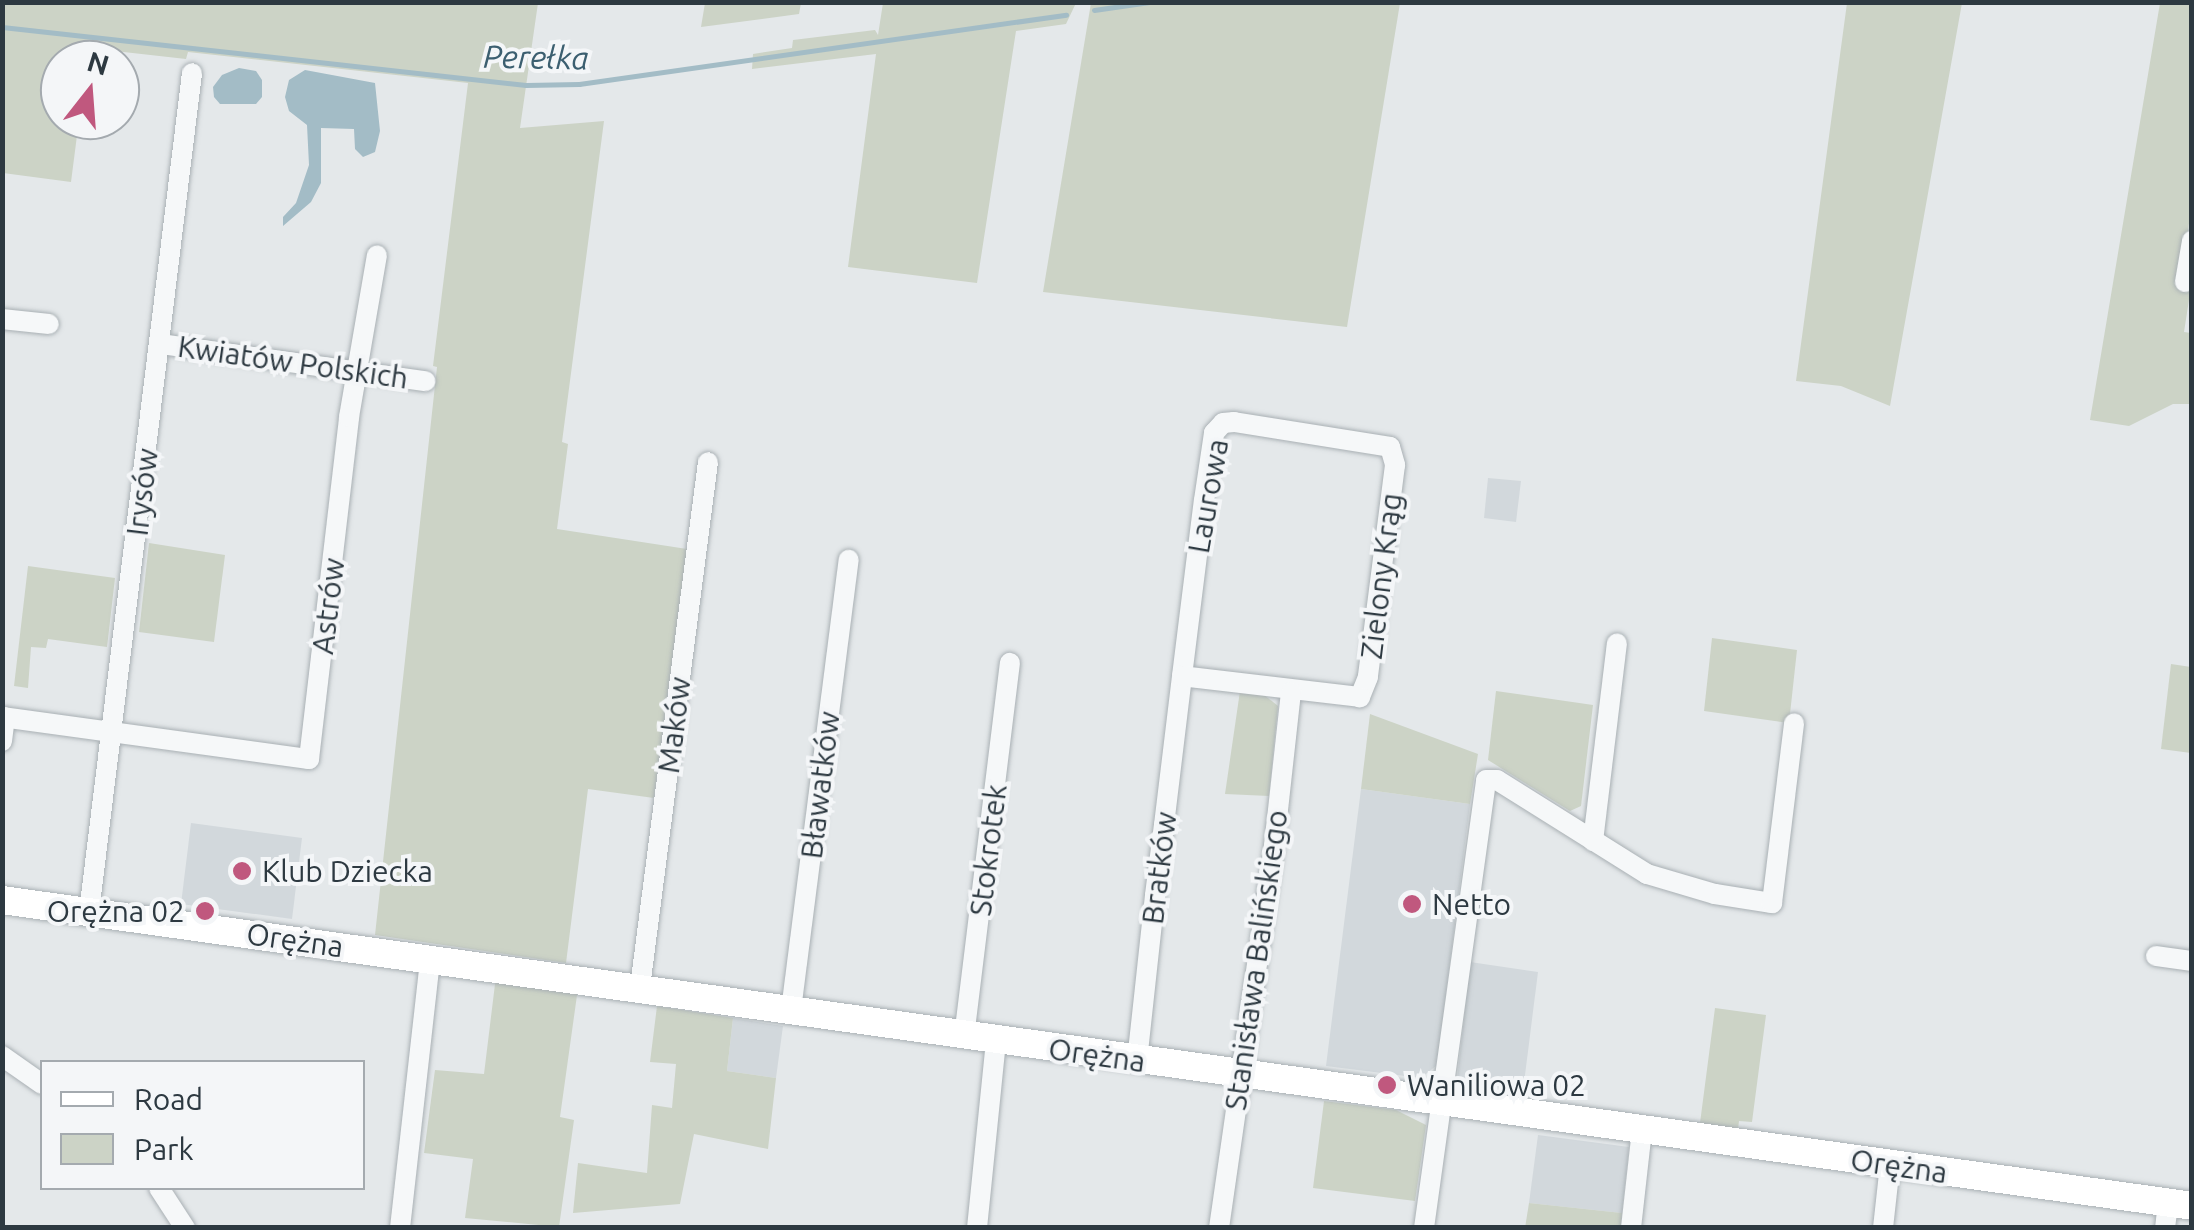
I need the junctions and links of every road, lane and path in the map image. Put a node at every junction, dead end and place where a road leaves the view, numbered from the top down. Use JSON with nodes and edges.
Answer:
{"nodes":[{"id":1,"x":192,"y":73,"type":"dead end"},
{"id":2,"x":2192,"y":242,"type":"edge"},
{"id":3,"x":377,"y":255,"type":"dead end"},
{"id":4,"x":2185,"y":282,"type":"dead end"},
{"id":5,"x":2,"y":318,"type":"edge"},
{"id":6,"x":49,"y":324,"type":"dead end"},
{"id":7,"x":161,"y":344,"type":"junction"},
{"id":8,"x":356,"y":371,"type":"junction"},
{"id":9,"x":425,"y":381,"type":"dead end"},
{"id":10,"x":1387,"y":444,"type":"joint"},
{"id":11,"x":708,"y":462,"type":"dead end"},
{"id":12,"x":849,"y":560,"type":"dead end"},
{"id":13,"x":1617,"y":643,"type":"dead end"},
{"id":14,"x":1010,"y":664,"type":"dead end"},
{"id":15,"x":1182,"y":676,"type":"junction"},
{"id":16,"x":1291,"y":692,"type":"junction"},
{"id":17,"x":4,"y":717,"type":"edge"},
{"id":18,"x":1794,"y":723,"type":"dead end"},
{"id":19,"x":112,"y":732,"type":"junction"},
{"id":20,"x":2,"y":741,"type":"edge"},
{"id":21,"x":1593,"y":841,"type":"junction"},
{"id":22,"x":2,"y":900,"type":"edge"},
{"id":23,"x":90,"y":912,"type":"junction"},
{"id":24,"x":2156,"y":956,"type":"dead end"},
{"id":25,"x":430,"y":959,"type":"junction"},
{"id":26,"x":2192,"y":961,"type":"edge"},
{"id":27,"x":640,"y":987,"type":"junction"},
{"id":28,"x":791,"y":1010,"type":"junction"},
{"id":29,"x":964,"y":1036,"type":"junction"},
{"id":30,"x":996,"y":1041,"type":"junction"},
{"id":31,"x":2,"y":1056,"type":"edge"},
{"id":32,"x":1137,"y":1061,"type":"junction"},
{"id":33,"x":1238,"y":1074,"type":"junction"},
{"id":34,"x":40,"y":1083,"type":"edge"},
{"id":35,"x":1444,"y":1102,"type":"junction"},
{"id":36,"x":1642,"y":1130,"type":"junction"},
{"id":37,"x":1890,"y":1165,"type":"junction"},
{"id":38,"x":161,"y":1190,"type":"edge"},
{"id":39,"x":2175,"y":1212,"type":"edge"},
{"id":40,"x":185,"y":1228,"type":"edge"},
{"id":41,"x":400,"y":1228,"type":"edge"},
{"id":42,"x":977,"y":1228,"type":"edge"},
{"id":43,"x":1219,"y":1228,"type":"edge"},
{"id":44,"x":1424,"y":1228,"type":"edge"},
{"id":45,"x":1631,"y":1228,"type":"edge"},
{"id":46,"x":1883,"y":1228,"type":"edge"}],
"edges":[{"from":1,"to":7,"type":"street","name":"Irysów"},
{"from":2,"to":4,"type":"street"},
{"from":3,"to":8,"type":"street","name":"Astrów"},
{"from":5,"to":6,"type":"street"},
{"from":7,"to":8,"type":"street","name":"Kwiatów Polskich"},
{"from":7,"to":19,"type":"street","name":"Irysów"},
{"from":8,"to":9,"type":"street","name":"Kwiatów Polskich"},
{"from":8,"to":19,"type":"street","name":"Astrów"},
{"from":10,"to":15,"type":"street","name":"Laurowa"},
{"from":10,"to":16,"type":"street","name":"Zielony Krąg"},
{"from":11,"to":27,"type":"street","name":"Maków"},
{"from":12,"to":28,"type":"street","name":"Bławatków"},
{"from":13,"to":21,"type":"street"},
{"from":14,"to":29,"type":"street","name":"Stokrotek"},
{"from":15,"to":16,"type":"street"},
{"from":15,"to":32,"type":"street","name":"Bratków"},
{"from":16,"to":33,"type":"street","name":"Stanisława Balińskiego"},
{"from":17,"to":19,"type":"street"},
{"from":17,"to":20,"type":"street"},
{"from":18,"to":21,"type":"street"},
{"from":19,"to":23,"type":"street","name":"Irysów"},
{"from":21,"to":35,"type":"street"},
{"from":22,"to":23,"type":"street","name":"Orężna"},
{"from":23,"to":25,"type":"street","name":"Orężna"},
{"from":24,"to":26,"type":"street"},
{"from":25,"to":27,"type":"street","name":"Orężna"},
{"from":25,"to":41,"type":"street"},
{"from":27,"to":28,"type":"street","name":"Orężna"},
{"from":28,"to":29,"type":"street","name":"Orężna"},
{"from":29,"to":30,"type":"street","name":"Orężna"},
{"from":30,"to":32,"type":"street","name":"Orężna"},
{"from":30,"to":42,"type":"street"},
{"from":31,"to":34,"type":"street"},
{"from":32,"to":33,"type":"street","name":"Orężna"},
{"from":33,"to":35,"type":"street","name":"Orężna"},
{"from":33,"to":43,"type":"street","name":"Stanisława Balińskiego"},
{"from":35,"to":36,"type":"street","name":"Orężna"},
{"from":35,"to":44,"type":"street"},
{"from":36,"to":37,"type":"street","name":"Orężna"},
{"from":36,"to":45,"type":"street"},
{"from":37,"to":39,"type":"street","name":"Orężna"},
{"from":37,"to":46,"type":"street"},
{"from":38,"to":40,"type":"street"}]}
